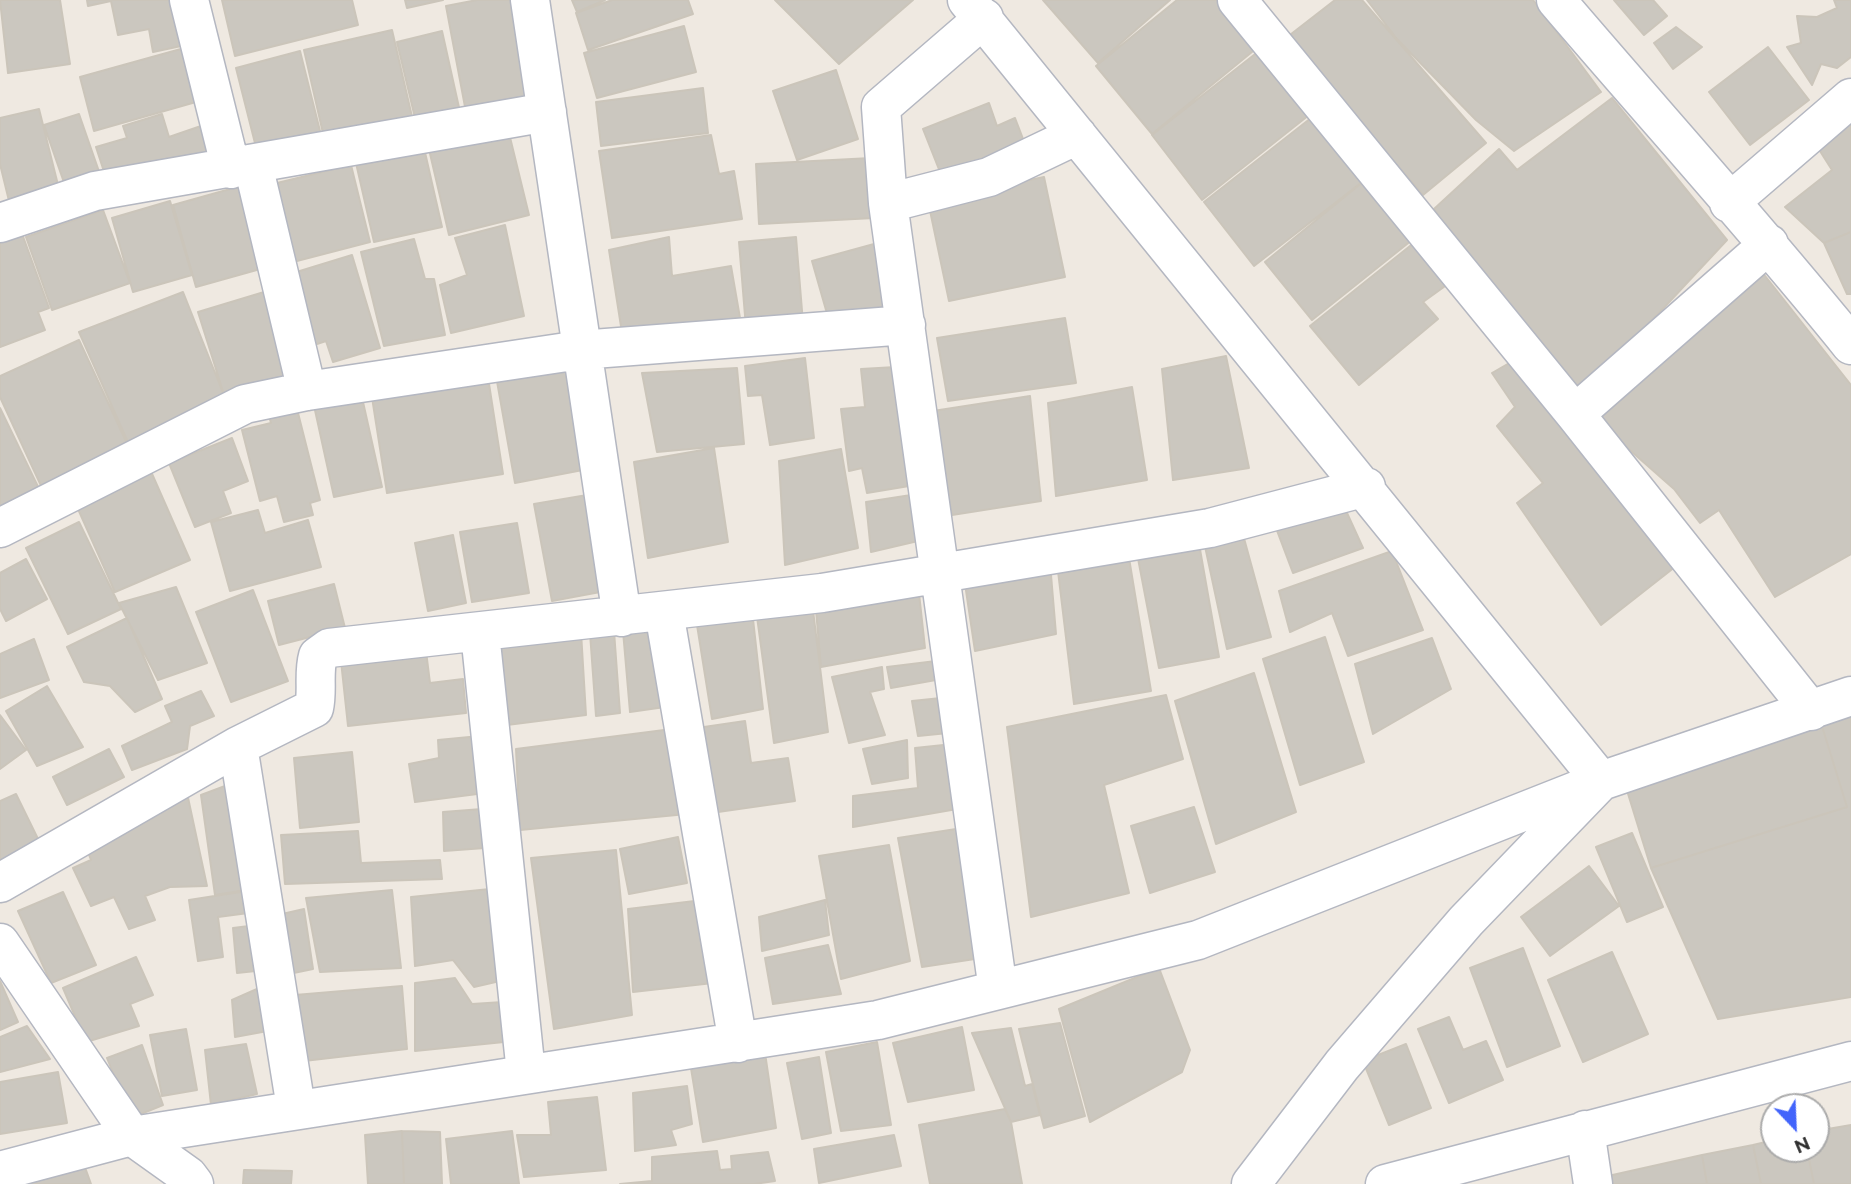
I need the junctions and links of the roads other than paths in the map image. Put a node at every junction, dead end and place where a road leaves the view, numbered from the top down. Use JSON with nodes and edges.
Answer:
{"nodes":[{"id":1,"x":189,"y":0,"type":"edge"},
{"id":2,"x":530,"y":0,"type":"edge"},
{"id":3,"x":1237,"y":0,"type":"edge"},
{"id":4,"x":1556,"y":0,"type":"edge"},
{"id":5,"x":976,"y":9,"type":"edge"},
{"id":6,"x":1851,"y":98,"type":"edge"},
{"id":7,"x":547,"y":111,"type":"junction"},
{"id":8,"x":1077,"y":135,"type":"junction"},
{"id":9,"x":242,"y":167,"type":"junction"},
{"id":10,"x":888,"y":203,"type":"junction"},
{"id":11,"x":1729,"y":203,"type":"junction"},
{"id":12,"x":0,"y":223,"type":"edge"},
{"id":13,"x":1769,"y":244,"type":"junction"},
{"id":14,"x":906,"y":325,"type":"junction"},
{"id":15,"x":1851,"y":345,"type":"edge"},
{"id":16,"x":580,"y":350,"type":"junction"},
{"id":17,"x":307,"y":391,"type":"junction"},
{"id":18,"x":1575,"y":414,"type":"junction"},
{"id":19,"x":1366,"y":487,"type":"junction"},
{"id":20,"x":0,"y":528,"type":"edge"},
{"id":21,"x":942,"y":573,"type":"junction"},
{"id":22,"x":664,"y":612,"type":"junction"},
{"id":23,"x":622,"y":617,"type":"junction"},
{"id":24,"x":480,"y":633,"type":"junction"},
{"id":25,"x":1851,"y":696,"type":"edge"},
{"id":26,"x":1811,"y":711,"type":"junction"},
{"id":27,"x":238,"y":746,"type":"junction"},
{"id":28,"x":1601,"y":781,"type":"junction"},
{"id":29,"x":0,"y":883,"type":"edge"},
{"id":30,"x":0,"y":943,"type":"edge"},
{"id":31,"x":998,"y":990,"type":"junction"},
{"id":32,"x":738,"y":1043,"type":"junction"},
{"id":33,"x":1851,"y":1062,"type":"edge"},
{"id":34,"x":526,"y":1073,"type":"junction"},
{"id":35,"x":296,"y":1108,"type":"junction"},
{"id":36,"x":1585,"y":1130,"type":"junction"},
{"id":37,"x":132,"y":1136,"type":"junction"},
{"id":38,"x":0,"y":1171,"type":"edge"},
{"id":39,"x":194,"y":1184,"type":"edge"},
{"id":40,"x":1251,"y":1184,"type":"edge"},
{"id":41,"x":1385,"y":1184,"type":"edge"},
{"id":42,"x":1593,"y":1184,"type":"edge"}],
"edges":[{"from":1,"to":9,"type":"street"},
{"from":2,"to":7,"type":"street"},
{"from":3,"to":18,"type":"street"},
{"from":4,"to":11,"type":"street"},
{"from":5,"to":8,"type":"street"},
{"from":5,"to":10,"type":"street"},
{"from":6,"to":11,"type":"street"},
{"from":7,"to":9,"type":"street"},
{"from":7,"to":16,"type":"street"},
{"from":8,"to":10,"type":"street"},
{"from":8,"to":19,"type":"street"},
{"from":9,"to":12,"type":"street"},
{"from":9,"to":17,"type":"street"},
{"from":10,"to":14,"type":"street"},
{"from":11,"to":13,"type":"street"},
{"from":13,"to":15,"type":"street"},
{"from":13,"to":18,"type":"street"},
{"from":14,"to":16,"type":"street"},
{"from":14,"to":21,"type":"street"},
{"from":16,"to":17,"type":"street"},
{"from":16,"to":23,"type":"street"},
{"from":17,"to":20,"type":"street"},
{"from":18,"to":26,"type":"street"},
{"from":19,"to":21,"type":"street"},
{"from":19,"to":28,"type":"street"},
{"from":21,"to":22,"type":"street"},
{"from":21,"to":31,"type":"street"},
{"from":22,"to":23,"type":"street"},
{"from":22,"to":32,"type":"street"},
{"from":23,"to":24,"type":"street"},
{"from":24,"to":27,"type":"street"},
{"from":24,"to":34,"type":"street"},
{"from":25,"to":26,"type":"street"},
{"from":26,"to":28,"type":"street"},
{"from":27,"to":29,"type":"street"},
{"from":27,"to":35,"type":"street"},
{"from":28,"to":31,"type":"street"},
{"from":28,"to":40,"type":"street"},
{"from":30,"to":37,"type":"street"},
{"from":31,"to":32,"type":"street"},
{"from":32,"to":34,"type":"street"},
{"from":33,"to":36,"type":"street"},
{"from":34,"to":35,"type":"street"},
{"from":35,"to":37,"type":"street"},
{"from":36,"to":41,"type":"street"},
{"from":36,"to":42,"type":"street"},
{"from":37,"to":38,"type":"street"},
{"from":37,"to":39,"type":"street"}]}
